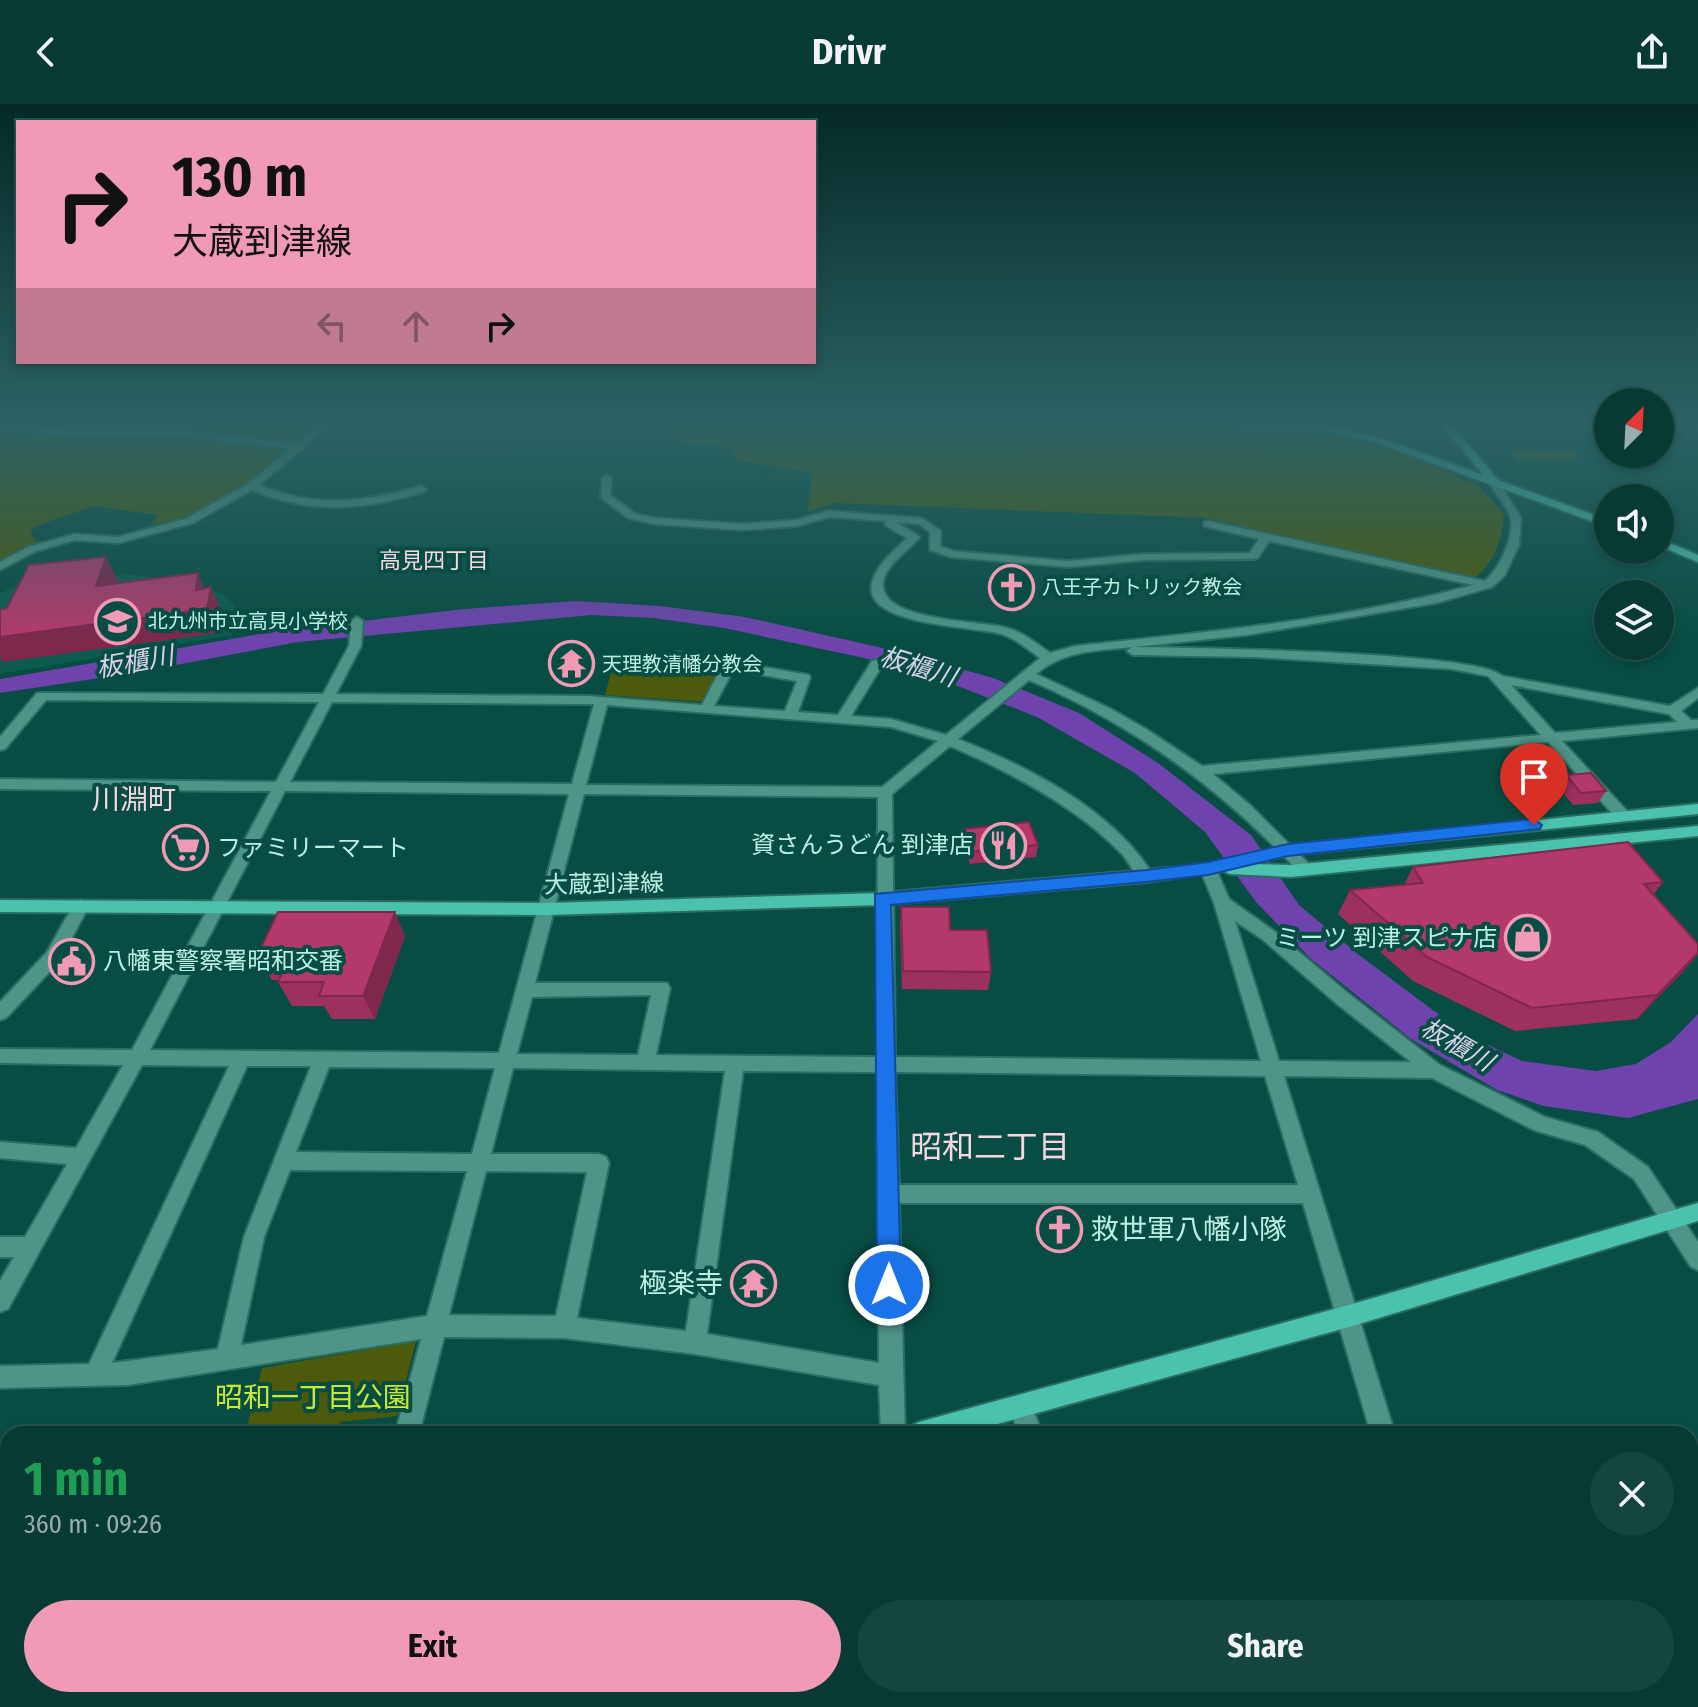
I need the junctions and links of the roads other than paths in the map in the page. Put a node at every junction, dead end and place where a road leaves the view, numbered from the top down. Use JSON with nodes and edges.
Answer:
{"nodes":[{"id":1,"x":236,"y":495,"type":"edge"},
{"id":2,"x":271,"y":495,"type":"edge"},
{"id":3,"x":404,"y":495,"type":"edge"},
{"id":4,"x":605,"y":495,"type":"edge"},
{"id":5,"x":1501,"y":495,"type":"edge"},
{"id":6,"x":1527,"y":495,"type":"edge"},
{"id":7,"x":864,"y":516,"type":"junction"},
{"id":8,"x":1594,"y":519,"type":"edge"},
{"id":9,"x":1208,"y":524,"type":"dead end"},
{"id":10,"x":1265,"y":538,"type":"junction"},
{"id":11,"x":1674,"y":548,"type":"edge"},
{"id":12,"x":1698,"y":559,"type":"edge"},
{"id":13,"x":0,"y":567,"type":"edge"},
{"id":14,"x":1488,"y":585,"type":"junction"},
{"id":15,"x":357,"y":621,"type":"dead end"},
{"id":16,"x":1100,"y":648,"type":"junction"},
{"id":17,"x":677,"y":656,"type":"dead end"},
{"id":18,"x":1048,"y":658,"type":"junction"},
{"id":19,"x":877,"y":664,"type":"dead end"},
{"id":20,"x":729,"y":665,"type":"junction"},
{"id":21,"x":1024,"y":677,"type":"junction"},
{"id":22,"x":1502,"y":680,"type":"junction"},
{"id":23,"x":1698,"y":692,"type":"edge"},
{"id":24,"x":325,"y":698,"type":"junction"},
{"id":25,"x":601,"y":702,"type":"junction"},
{"id":26,"x":707,"y":707,"type":"junction"},
{"id":27,"x":1673,"y":711,"type":"junction"},
{"id":28,"x":791,"y":713,"type":"junction"},
{"id":29,"x":843,"y":718,"type":"junction"},
{"id":30,"x":1692,"y":724,"type":"edge"},
{"id":31,"x":1552,"y":736,"type":"junction"},
{"id":32,"x":946,"y":739,"type":"junction"},
{"id":33,"x":0,"y":746,"type":"edge"},
{"id":34,"x":1200,"y":771,"type":"junction"},
{"id":35,"x":0,"y":784,"type":"edge"},
{"id":36,"x":277,"y":788,"type":"junction"},
{"id":37,"x":576,"y":790,"type":"junction"},
{"id":38,"x":885,"y":792,"type":"junction"},
{"id":39,"x":1698,"y":809,"type":"edge"},
{"id":40,"x":1623,"y":816,"type":"junction"},
{"id":41,"x":1698,"y":831,"type":"edge"},
{"id":42,"x":1281,"y":851,"type":"junction"},
{"id":43,"x":1208,"y":869,"type":"junction"},
{"id":44,"x":1298,"y":870,"type":"junction"},
{"id":45,"x":1146,"y":876,"type":"junction"},
{"id":46,"x":881,"y":899,"type":"junction"},
{"id":47,"x":1222,"y":903,"type":"junction"},
{"id":48,"x":0,"y":906,"type":"edge"},
{"id":49,"x":81,"y":906,"type":"junction"},
{"id":50,"x":214,"y":907,"type":"junction"},
{"id":51,"x":547,"y":909,"type":"junction"},
{"id":52,"x":524,"y":990,"type":"junction"},
{"id":53,"x":0,"y":1013,"type":"edge"},
{"id":54,"x":0,"y":1056,"type":"edge"},
{"id":55,"x":137,"y":1057,"type":"junction"},
{"id":56,"x":242,"y":1058,"type":"junction"},
{"id":57,"x":323,"y":1059,"type":"junction"},
{"id":58,"x":504,"y":1061,"type":"junction"},
{"id":59,"x":646,"y":1062,"type":"junction"},
{"id":60,"x":735,"y":1063,"type":"junction"},
{"id":61,"x":885,"y":1065,"type":"junction"},
{"id":62,"x":1273,"y":1069,"type":"junction"},
{"id":63,"x":1434,"y":1070,"type":"junction"},
{"id":64,"x":0,"y":1150,"type":"edge"},
{"id":65,"x":80,"y":1157,"type":"junction"},
{"id":66,"x":282,"y":1161,"type":"junction"},
{"id":67,"x":476,"y":1164,"type":"junction"},
{"id":68,"x":889,"y":1194,"type":"junction"},
{"id":69,"x":1312,"y":1194,"type":"junction"},
{"id":70,"x":1698,"y":1212,"type":"edge"},
{"id":71,"x":1672,"y":1218,"type":"junction"},
{"id":72,"x":0,"y":1247,"type":"edge"},
{"id":73,"x":30,"y":1247,"type":"junction"},
{"id":74,"x":1698,"y":1260,"type":"edge"},
{"id":75,"x":0,"y":1302,"type":"edge"},
{"id":76,"x":1349,"y":1316,"type":"junction"},
{"id":77,"x":433,"y":1326,"type":"junction"},
{"id":78,"x":564,"y":1327,"type":"junction"},
{"id":79,"x":695,"y":1343,"type":"junction"},
{"id":80,"x":227,"y":1358,"type":"junction"},
{"id":81,"x":95,"y":1376,"type":"junction"},
{"id":82,"x":889,"y":1376,"type":"junction"},
{"id":83,"x":0,"y":1377,"type":"edge"},
{"id":84,"x":1020,"y":1407,"type":"junction"},
{"id":85,"x":409,"y":1426,"type":"edge"},
{"id":86,"x":892,"y":1426,"type":"edge"},
{"id":87,"x":949,"y":1426,"type":"edge"},
{"id":88,"x":1028,"y":1426,"type":"edge"},
{"id":89,"x":1381,"y":1426,"type":"edge"}],
"edges":[{"from":1,"to":13,"type":"street"},
{"from":2,"to":3,"type":"street"},
{"from":4,"to":7,"type":"street"},
{"from":5,"to":14,"type":"street"},
{"from":6,"to":8,"type":"main road"},
{"from":7,"to":10,"type":"street"},
{"from":7,"to":18,"type":"street"},
{"from":9,"to":10,"type":"street"},
{"from":10,"to":14,"type":"street"},
{"from":11,"to":12,"type":"main road"},
{"from":14,"to":16,"type":"street"},
{"from":15,"to":24,"type":"street"},
{"from":16,"to":18,"type":"street"},
{"from":16,"to":22,"type":"street"},
{"from":17,"to":20,"type":"street"},
{"from":18,"to":21,"type":"street"},
{"from":19,"to":29,"type":"street"},
{"from":20,"to":26,"type":"street"},
{"from":20,"to":28,"type":"street"},
{"from":21,"to":32,"type":"street"},
{"from":21,"to":34,"type":"street"},
{"from":22,"to":27,"type":"street"},
{"from":22,"to":31,"type":"street"},
{"from":23,"to":27,"type":"street"},
{"from":24,"to":25,"type":"street"},
{"from":24,"to":33,"type":"street"},
{"from":24,"to":36,"type":"street"},
{"from":25,"to":26,"type":"street"},
{"from":25,"to":37,"type":"street"},
{"from":26,"to":28,"type":"street"},
{"from":27,"to":30,"type":"street"},
{"from":28,"to":29,"type":"street"},
{"from":29,"to":32,"type":"street"},
{"from":30,"to":31,"type":"street"},
{"from":31,"to":34,"type":"street"},
{"from":31,"to":40,"type":"street"},
{"from":32,"to":38,"type":"street"},
{"from":32,"to":45,"type":"street"},
{"from":34,"to":42,"type":"street"},
{"from":35,"to":36,"type":"street"},
{"from":36,"to":37,"type":"street"},
{"from":36,"to":50,"type":"street"},
{"from":37,"to":38,"type":"street"},
{"from":37,"to":51,"type":"street"},
{"from":38,"to":46,"type":"street"},
{"from":39,"to":40,"type":"main road","name":"大蔵到津線"},
{"from":40,"to":42,"type":"main road","name":"大蔵到津線"},
{"from":41,"to":44,"type":"main road","name":"大蔵到津線"},
{"from":42,"to":43,"type":"main road","name":"大蔵到津線"},
{"from":42,"to":44,"type":"street"},
{"from":43,"to":44,"type":"main road","name":"大蔵到津線"},
{"from":43,"to":45,"type":"main road","name":"大蔵到津線"},
{"from":43,"to":47,"type":"street"},
{"from":45,"to":46,"type":"main road","name":"大蔵到津線"},
{"from":46,"to":51,"type":"main road","name":"大蔵到津線"},
{"from":46,"to":61,"type":"street"},
{"from":47,"to":62,"type":"street"},
{"from":47,"to":63,"type":"street"},
{"from":48,"to":49,"type":"main road","name":"大蔵到津線"},
{"from":49,"to":50,"type":"main road","name":"大蔵到津線"},
{"from":49,"to":53,"type":"street"},
{"from":50,"to":51,"type":"main road","name":"大蔵到津線"},
{"from":50,"to":55,"type":"street"},
{"from":51,"to":52,"type":"street"},
{"from":52,"to":58,"type":"street"},
{"from":52,"to":59,"type":"street"},
{"from":54,"to":55,"type":"street"},
{"from":55,"to":56,"type":"street"},
{"from":55,"to":65,"type":"street"},
{"from":56,"to":57,"type":"street"},
{"from":56,"to":81,"type":"street"},
{"from":57,"to":58,"type":"street"},
{"from":57,"to":66,"type":"street"},
{"from":58,"to":59,"type":"street"},
{"from":58,"to":67,"type":"street"},
{"from":59,"to":60,"type":"street"},
{"from":60,"to":61,"type":"street"},
{"from":60,"to":79,"type":"street"},
{"from":61,"to":62,"type":"street"},
{"from":61,"to":68,"type":"street"},
{"from":62,"to":63,"type":"street"},
{"from":62,"to":69,"type":"street"},
{"from":63,"to":71,"type":"street"},
{"from":64,"to":65,"type":"street"},
{"from":65,"to":73,"type":"street"},
{"from":66,"to":67,"type":"street"},
{"from":66,"to":80,"type":"street"},
{"from":67,"to":77,"type":"street"},
{"from":67,"to":78,"type":"street"},
{"from":68,"to":69,"type":"street"},
{"from":68,"to":82,"type":"street"},
{"from":69,"to":76,"type":"street"},
{"from":70,"to":71,"type":"main road"},
{"from":71,"to":74,"type":"street"},
{"from":71,"to":76,"type":"main road"},
{"from":72,"to":73,"type":"street"},
{"from":73,"to":75,"type":"street"},
{"from":76,"to":84,"type":"main road"},
{"from":76,"to":89,"type":"street"},
{"from":77,"to":78,"type":"street"},
{"from":77,"to":80,"type":"street"},
{"from":77,"to":85,"type":"street"},
{"from":78,"to":79,"type":"street"},
{"from":79,"to":82,"type":"street"},
{"from":80,"to":81,"type":"street"},
{"from":81,"to":83,"type":"street"},
{"from":82,"to":86,"type":"street"},
{"from":84,"to":87,"type":"main road"},
{"from":84,"to":88,"type":"street"}]}
